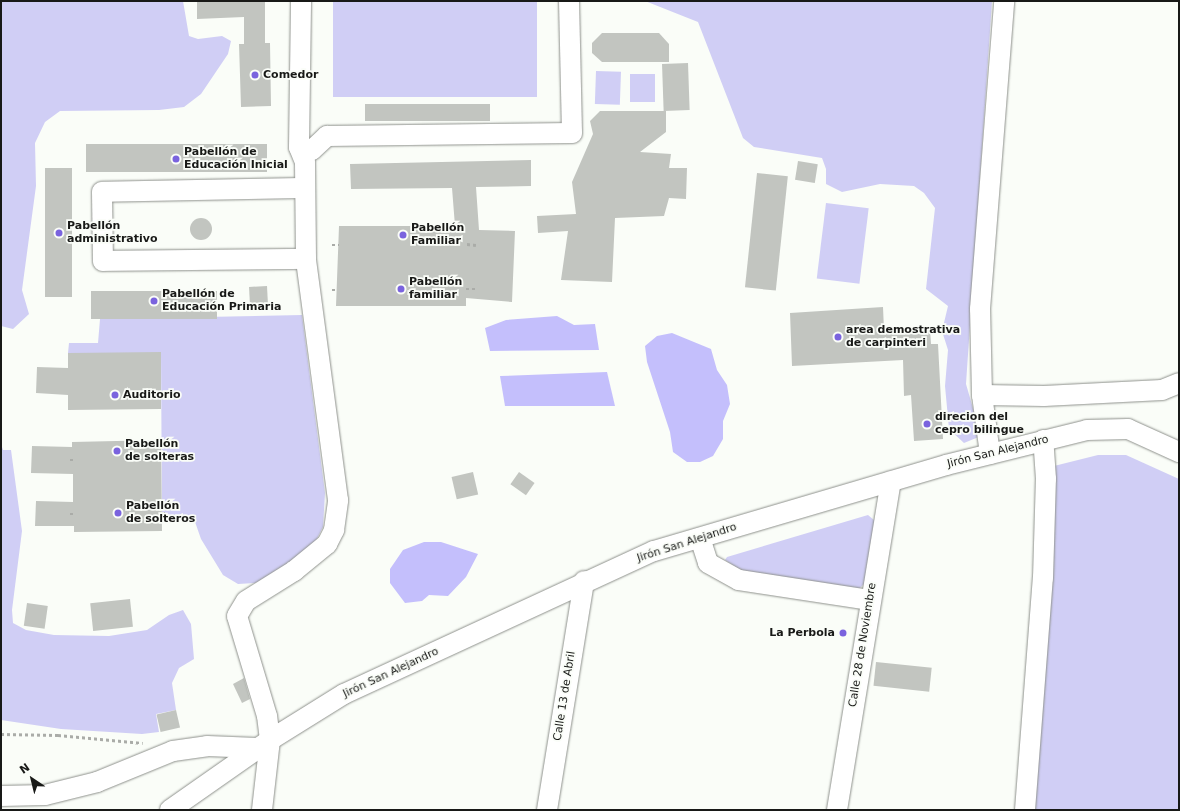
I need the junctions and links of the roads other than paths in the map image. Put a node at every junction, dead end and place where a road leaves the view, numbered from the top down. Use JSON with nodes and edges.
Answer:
{"nodes":[{"id":1,"x":301,"y":1,"type":"edge"},
{"id":2,"x":569,"y":1,"type":"edge"},
{"id":3,"x":1004,"y":1,"type":"edge"},
{"id":4,"x":299,"y":147,"type":"junction"},
{"id":5,"x":304,"y":188,"type":"junction"},
{"id":6,"x":306,"y":260,"type":"junction"},
{"id":7,"x":1179,"y":383,"type":"edge"},
{"id":8,"x":982,"y":395,"type":"junction"},
{"id":9,"x":1044,"y":440,"type":"junction"},
{"id":10,"x":1179,"y":452,"type":"edge"},
{"id":11,"x":990,"y":454,"type":"junction"},
{"id":12,"x":891,"y":481,"type":"junction"},
{"id":13,"x":700,"y":538,"type":"junction"},
{"id":14,"x":584,"y":581,"type":"junction"},
{"id":15,"x":870,"y":600,"type":"junction"},
{"id":16,"x":263,"y":744,"type":"junction"},
{"id":17,"x":1,"y":796,"type":"edge"},
{"id":18,"x":170,"y":810,"type":"edge"},
{"id":19,"x":262,"y":810,"type":"edge"},
{"id":20,"x":547,"y":810,"type":"edge"},
{"id":21,"x":837,"y":810,"type":"edge"},
{"id":22,"x":1025,"y":810,"type":"edge"}],
"edges":[{"from":1,"to":4,"type":"street"},
{"from":2,"to":4,"type":"street"},
{"from":3,"to":8,"type":"street"},
{"from":4,"to":5,"type":"street"},
{"from":5,"to":6,"type":"street"},
{"from":5,"to":6,"type":"street"},
{"from":6,"to":16,"type":"street"},
{"from":7,"to":8,"type":"street"},
{"from":8,"to":11,"type":"street"},
{"from":9,"to":10,"type":"street","name":"Jirón San Alejandro"},
{"from":9,"to":11,"type":"street","name":"Jirón San Alejandro"},
{"from":9,"to":22,"type":"street"},
{"from":11,"to":12,"type":"street","name":"Jirón San Alejandro"},
{"from":12,"to":13,"type":"street","name":"Jirón San Alejandro"},
{"from":12,"to":15,"type":"street","name":"Calle 28 de Noviembre"},
{"from":13,"to":14,"type":"street","name":"Jirón San Alejandro"},
{"from":13,"to":15,"type":"street"},
{"from":14,"to":16,"type":"street","name":"Jirón San Alejandro"},
{"from":14,"to":20,"type":"street","name":"Calle 13 de Abril"},
{"from":15,"to":21,"type":"street","name":"Calle 28 de Noviembre"},
{"from":16,"to":17,"type":"street"},
{"from":16,"to":18,"type":"street","name":"Jirón San Alejandro"},
{"from":16,"to":19,"type":"street"}]}
